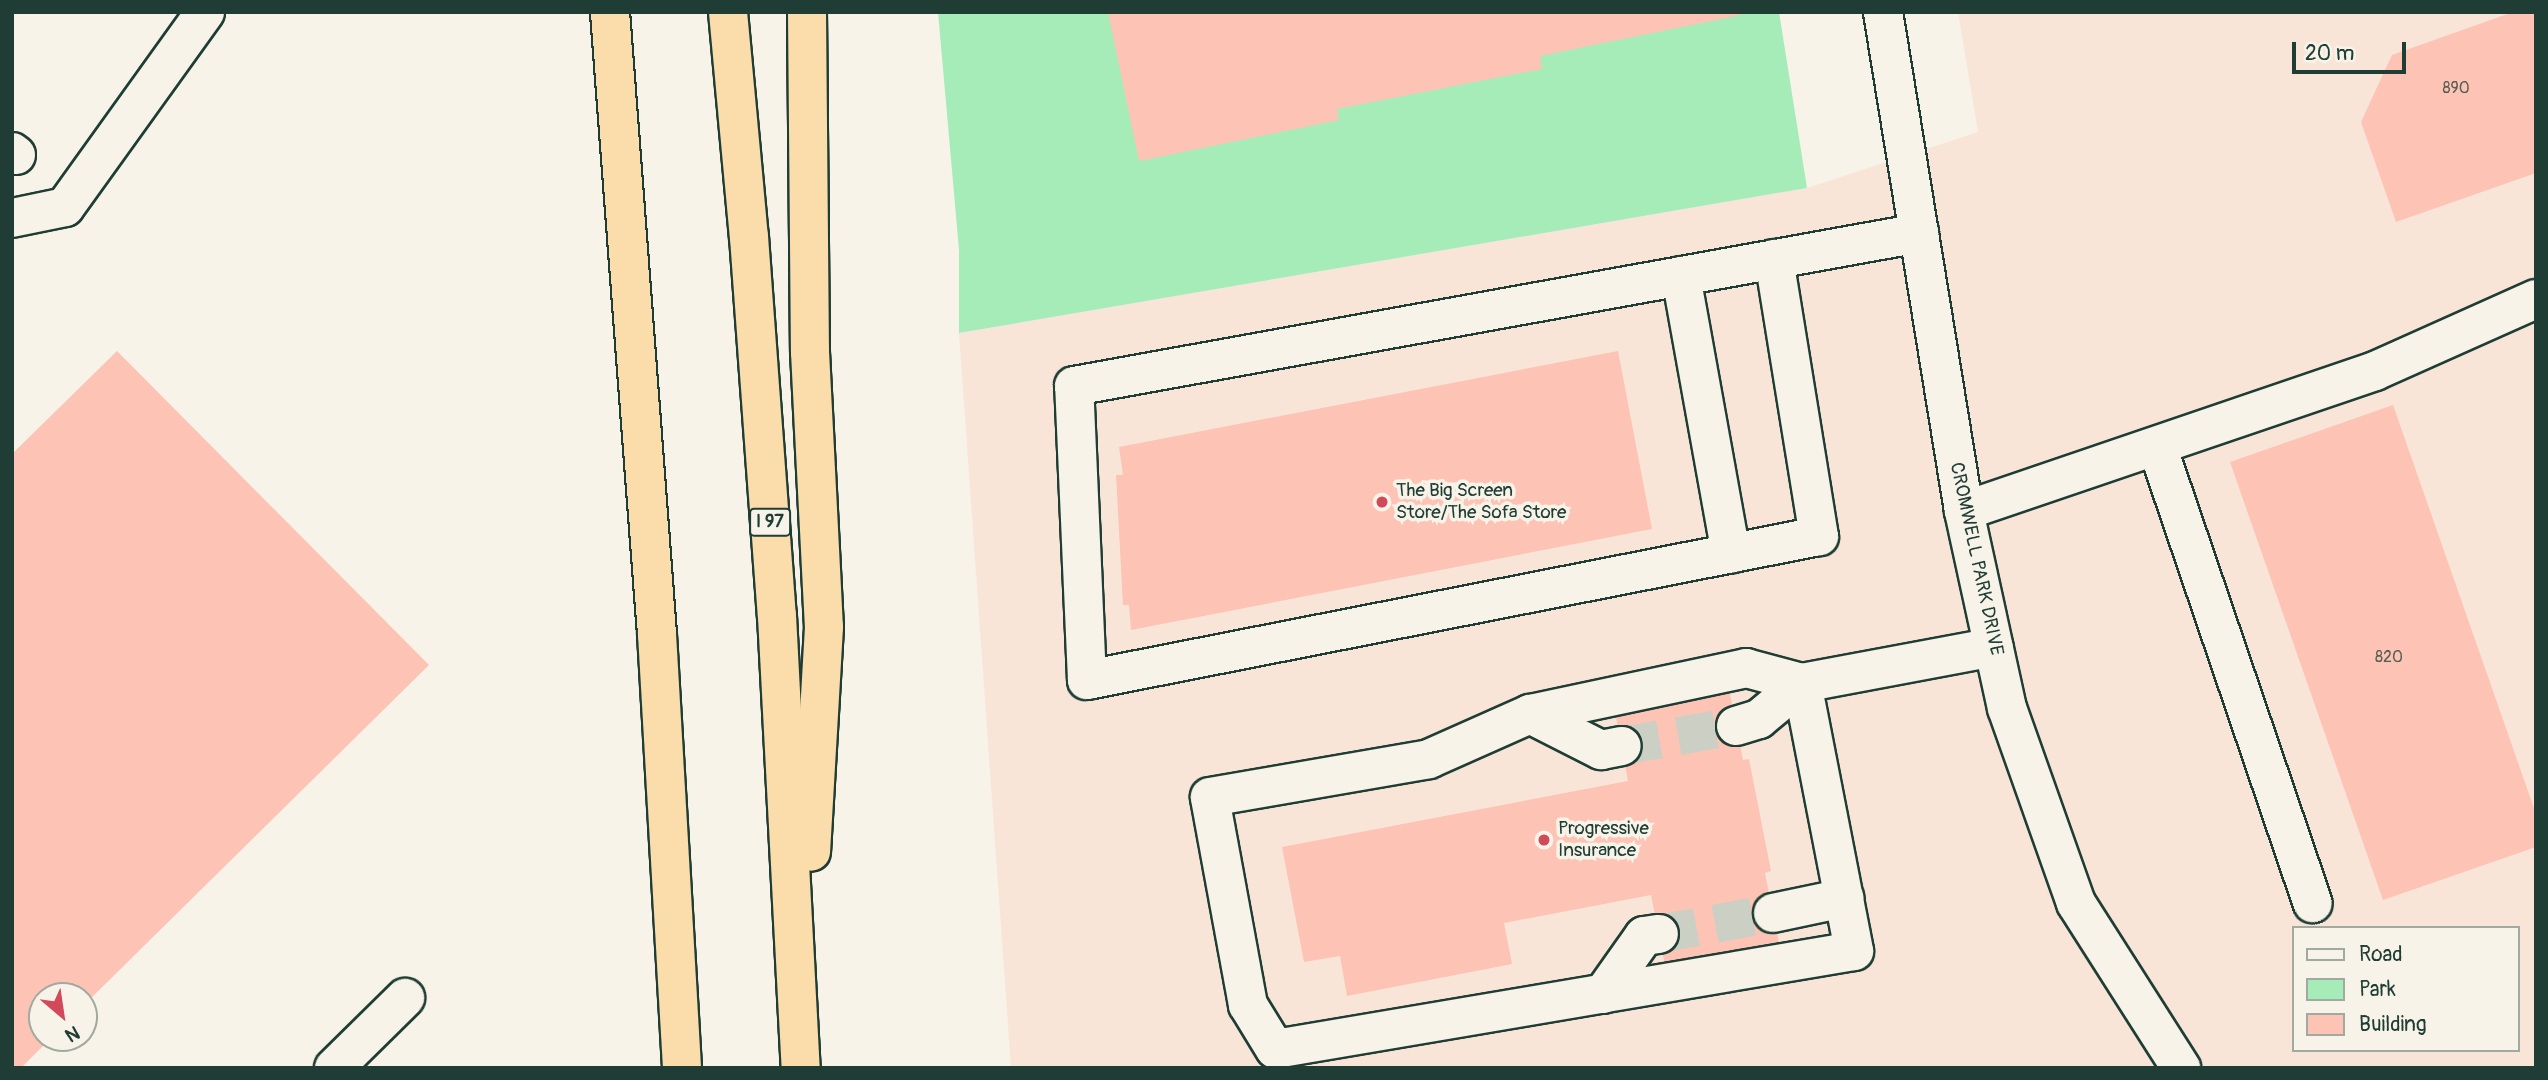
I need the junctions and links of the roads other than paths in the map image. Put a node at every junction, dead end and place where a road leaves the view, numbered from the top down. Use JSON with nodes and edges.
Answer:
{"nodes":[{"id":1,"x":205,"y":12,"type":"edge"},
{"id":2,"x":610,"y":12,"type":"edge"},
{"id":3,"x":728,"y":12,"type":"edge"},
{"id":4,"x":807,"y":12,"type":"edge"},
{"id":5,"x":1883,"y":12,"type":"edge"},
{"id":6,"x":12,"y":218,"type":"edge"},
{"id":7,"x":1919,"y":233,"type":"junction"},
{"id":8,"x":1774,"y":260,"type":"junction"},
{"id":9,"x":1681,"y":276,"type":"junction"},
{"id":10,"x":2536,"y":299,"type":"edge"},
{"id":11,"x":2157,"y":446,"type":"junction"},
{"id":12,"x":1964,"y":511,"type":"junction"},
{"id":13,"x":1731,"y":554,"type":"junction"},
{"id":14,"x":1994,"y":647,"type":"junction"},
{"id":15,"x":1802,"y":683,"type":"junction"},
{"id":16,"x":1530,"y":714,"type":"junction"},
{"id":17,"x":1736,"y":726,"type":"tunnel mouth"},
{"id":18,"x":1622,"y":746,"type":"tunnel mouth"},
{"id":19,"x":1844,"y":898,"type":"junction"},
{"id":20,"x":2313,"y":903,"type":"dead end"},
{"id":21,"x":1773,"y":913,"type":"tunnel mouth"},
{"id":22,"x":1658,"y":934,"type":"tunnel mouth"},
{"id":23,"x":1603,"y":994,"type":"junction"},
{"id":24,"x":405,"y":998,"type":"dead end"},
{"id":25,"x":801,"y":1050,"type":"edge"},
{"id":26,"x":334,"y":1068,"type":"edge"},
{"id":27,"x":682,"y":1068,"type":"edge"},
{"id":28,"x":2180,"y":1068,"type":"edge"}],
"edges":[{"from":1,"to":6,"type":"street"},
{"from":2,"to":27,"type":"highway"},
{"from":3,"to":25,"type":"highway","number":"I 97"},
{"from":4,"to":25,"type":"highway"},
{"from":5,"to":7,"type":"street","name":"CROMWELL PARK DRIVE"},
{"from":7,"to":8,"type":"street"},
{"from":7,"to":12,"type":"street","name":"CROMWELL PARK DRIVE"},
{"from":8,"to":9,"type":"street"},
{"from":8,"to":13,"type":"street"},
{"from":9,"to":13,"type":"street"},
{"from":9,"to":13,"type":"street"},
{"from":10,"to":11,"type":"street"},
{"from":11,"to":12,"type":"street"},
{"from":11,"to":20,"type":"street"},
{"from":12,"to":14,"type":"street","name":"CROMWELL PARK DRIVE"},
{"from":14,"to":15,"type":"street"},
{"from":14,"to":28,"type":"street","name":"CROMWELL PARK DRIVE"},
{"from":15,"to":16,"type":"street"},
{"from":15,"to":17,"type":"street"},
{"from":15,"to":19,"type":"street"},
{"from":16,"to":18,"type":"street"},
{"from":16,"to":23,"type":"street"},
{"from":19,"to":21,"type":"street"},
{"from":19,"to":23,"type":"street"},
{"from":22,"to":23,"type":"street"},
{"from":24,"to":26,"type":"street"}]}
